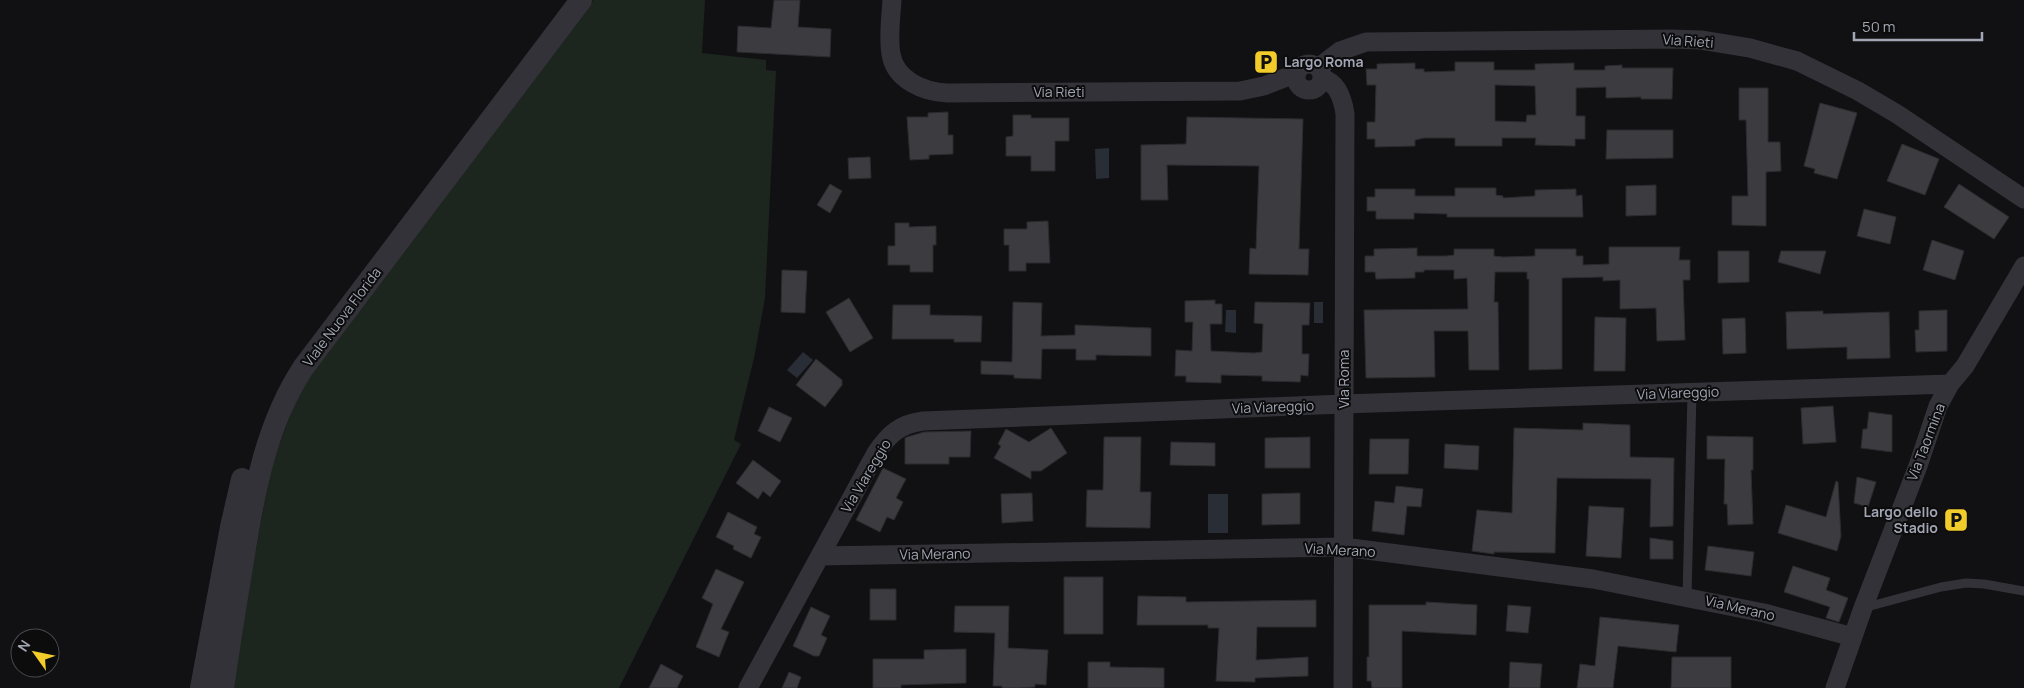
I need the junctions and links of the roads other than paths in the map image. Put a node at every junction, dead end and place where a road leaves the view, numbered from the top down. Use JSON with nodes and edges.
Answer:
{"nodes":[{"id":1,"x":564,"y":0,"type":"edge"},
{"id":2,"x":581,"y":0,"type":"edge"},
{"id":3,"x":892,"y":0,"type":"edge"},
{"id":4,"x":1321,"y":73,"type":"junction"},
{"id":5,"x":2024,"y":199,"type":"edge"},
{"id":6,"x":2024,"y":266,"type":"edge"},
{"id":7,"x":1950,"y":384,"type":"junction"},
{"id":8,"x":1692,"y":393,"type":"junction"},
{"id":9,"x":1343,"y":404,"type":"junction"},
{"id":10,"x":1343,"y":547,"type":"junction"},
{"id":11,"x":820,"y":556,"type":"junction"},
{"id":12,"x":2024,"y":591,"type":"edge"},
{"id":13,"x":1687,"y":596,"type":"junction"},
{"id":14,"x":1862,"y":608,"type":"junction"},
{"id":15,"x":1853,"y":636,"type":"junction"},
{"id":16,"x":201,"y":688,"type":"edge"},
{"id":17,"x":223,"y":688,"type":"edge"},
{"id":18,"x":748,"y":688,"type":"edge"},
{"id":19,"x":1343,"y":688,"type":"edge"},
{"id":20,"x":1835,"y":688,"type":"edge"}],
"edges":[{"from":1,"to":16,"type":"street","name":"Viale Nuova Florida"},
{"from":2,"to":17,"type":"street","name":"Viale Nuova Florida"},
{"from":3,"to":4,"type":"street","name":"Via Rieti"},
{"from":4,"to":5,"type":"street","name":"Via Rieti"},
{"from":4,"to":9,"type":"street","name":"Via Roma"},
{"from":6,"to":7,"type":"street","name":"Via Taormina"},
{"from":7,"to":8,"type":"street","name":"Via Viareggio"},
{"from":7,"to":14,"type":"street","name":"Via Taormina"},
{"from":8,"to":9,"type":"street","name":"Via Viareggio"},
{"from":8,"to":13,"type":"lane"},
{"from":9,"to":10,"type":"street","name":"Via Roma"},
{"from":9,"to":11,"type":"street","name":"Via Viareggio"},
{"from":10,"to":11,"type":"street","name":"Via Merano"},
{"from":10,"to":13,"type":"street","name":"Via Merano"},
{"from":10,"to":19,"type":"street","name":"Via Roma"},
{"from":11,"to":18,"type":"street","name":"Via Viareggio"},
{"from":12,"to":14,"type":"lane"},
{"from":13,"to":15,"type":"street","name":"Via Merano"},
{"from":14,"to":15,"type":"street","name":"Via Taormina"},
{"from":15,"to":20,"type":"street","name":"Via Taormina"}]}
